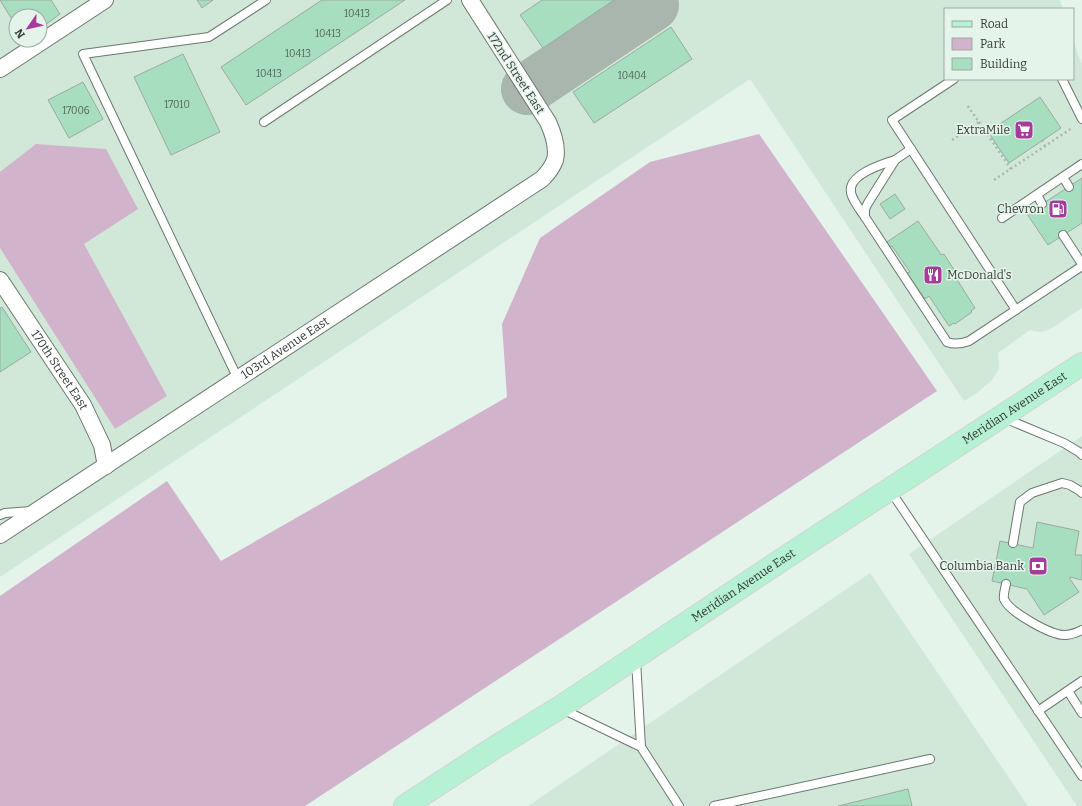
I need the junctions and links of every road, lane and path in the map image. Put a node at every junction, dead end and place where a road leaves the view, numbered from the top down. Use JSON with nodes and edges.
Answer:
{"nodes":[{"id":1,"x":105,"y":0,"type":"edge"},
{"id":2,"x":266,"y":0,"type":"edge"},
{"id":3,"x":447,"y":0,"type":"edge"},
{"id":4,"x":470,"y":0,"type":"edge"},
{"id":5,"x":0,"y":68,"type":"edge"},
{"id":6,"x":952,"y":80,"type":"edge"},
{"id":7,"x":1062,"y":80,"type":"edge"},
{"id":8,"x":967,"y":105,"type":"dead end"},
{"id":9,"x":1082,"y":119,"type":"edge"},
{"id":10,"x":264,"y":122,"type":"dead end"},
{"id":11,"x":979,"y":122,"type":"junction"},
{"id":12,"x":1073,"y":128,"type":"dead end"},
{"id":13,"x":952,"y":140,"type":"dead end"},
{"id":14,"x":1042,"y":140,"type":"dead end"},
{"id":15,"x":1045,"y":146,"type":"junction"},
{"id":16,"x":555,"y":149,"type":"joint"},
{"id":17,"x":911,"y":149,"type":"junction"},
{"id":18,"x":895,"y":160,"type":"junction"},
{"id":19,"x":1082,"y":164,"type":"edge"},
{"id":20,"x":1010,"y":169,"type":"junction"},
{"id":21,"x":1063,"y":177,"type":"junction"},
{"id":22,"x":994,"y":180,"type":"dead end"},
{"id":23,"x":1069,"y":187,"type":"dead end"},
{"id":24,"x":1036,"y":195,"type":"junction"},
{"id":25,"x":1042,"y":204,"type":"dead end"},
{"id":26,"x":865,"y":217,"type":"junction"},
{"id":27,"x":1002,"y":218,"type":"dead end"},
{"id":28,"x":1063,"y":235,"type":"dead end"},
{"id":29,"x":1082,"y":265,"type":"edge"},
{"id":30,"x":0,"y":280,"type":"edge"},
{"id":31,"x":1016,"y":310,"type":"junction"},
{"id":32,"x":1082,"y":364,"type":"edge"},
{"id":33,"x":238,"y":379,"type":"junction"},
{"id":34,"x":1082,"y":384,"type":"edge"},
{"id":35,"x":1040,"y":392,"type":"junction"},
{"id":36,"x":1002,"y":417,"type":"junction"},
{"id":37,"x":1082,"y":455,"type":"edge"},
{"id":38,"x":106,"y":466,"type":"junction"},
{"id":39,"x":889,"y":490,"type":"junction"},
{"id":40,"x":1082,"y":493,"type":"edge"},
{"id":41,"x":37,"y":511,"type":"junction"},
{"id":42,"x":0,"y":515,"type":"edge"},
{"id":43,"x":0,"y":535,"type":"edge"},
{"id":44,"x":1013,"y":543,"type":"dead end"},
{"id":45,"x":1006,"y":584,"type":"dead end"},
{"id":46,"x":1082,"y":630,"type":"edge"},
{"id":47,"x":636,"y":657,"type":"junction"},
{"id":48,"x":1082,"y":681,"type":"edge"},
{"id":49,"x":1068,"y":691,"type":"junction"},
{"id":50,"x":559,"y":708,"type":"junction"},
{"id":51,"x":1038,"y":711,"type":"junction"},
{"id":52,"x":1082,"y":713,"type":"edge"},
{"id":53,"x":641,"y":747,"type":"junction"},
{"id":54,"x":930,"y":759,"type":"dead end"},
{"id":55,"x":1082,"y":776,"type":"edge"},
{"id":56,"x":405,"y":806,"type":"edge"},
{"id":57,"x":679,"y":806,"type":"edge"},
{"id":58,"x":714,"y":806,"type":"edge"}],
"edges":[{"from":1,"to":5,"type":"street"},
{"from":2,"to":33,"type":"lane"},
{"from":3,"to":10,"type":"lane"},
{"from":4,"to":16,"type":"street","name":"172nd Street East"},
{"from":6,"to":17,"type":"lane"},
{"from":7,"to":9,"type":"lane"},
{"from":8,"to":11,"type":"path"},
{"from":11,"to":13,"type":"path"},
{"from":11,"to":20,"type":"path"},
{"from":12,"to":15,"type":"path"},
{"from":14,"to":15,"type":"path"},
{"from":15,"to":20,"type":"path"},
{"from":16,"to":33,"type":"street","name":"103rd Avenue East"},
{"from":17,"to":18,"type":"lane"},
{"from":17,"to":31,"type":"lane"},
{"from":18,"to":26,"type":"lane"},
{"from":18,"to":26,"type":"lane"},
{"from":19,"to":21,"type":"lane"},
{"from":20,"to":22,"type":"path"},
{"from":21,"to":23,"type":"lane"},
{"from":21,"to":24,"type":"lane"},
{"from":24,"to":25,"type":"lane"},
{"from":24,"to":27,"type":"lane"},
{"from":26,"to":31,"type":"lane"},
{"from":28,"to":29,"type":"lane"},
{"from":29,"to":31,"type":"lane"},
{"from":30,"to":38,"type":"street","name":"170th Street East"},
{"from":32,"to":35,"type":"main road","name":"Meridian Avenue East"},
{"from":33,"to":38,"type":"street","name":"103rd Avenue East"},
{"from":34,"to":35,"type":"main road"},
{"from":35,"to":36,"type":"main road","name":"Meridian Avenue East"},
{"from":36,"to":37,"type":"lane"},
{"from":36,"to":39,"type":"main road","name":"Meridian Avenue East"},
{"from":38,"to":41,"type":"street","name":"103rd Avenue East"},
{"from":39,"to":47,"type":"main road","name":"Meridian Avenue East"},
{"from":39,"to":51,"type":"lane"},
{"from":40,"to":44,"type":"lane"},
{"from":41,"to":42,"type":"lane"},
{"from":41,"to":43,"type":"street","name":"103rd Avenue East"},
{"from":45,"to":46,"type":"lane"},
{"from":47,"to":50,"type":"main road","name":"Meridian Avenue East"},
{"from":47,"to":53,"type":"lane"},
{"from":48,"to":49,"type":"lane"},
{"from":49,"to":51,"type":"lane"},
{"from":49,"to":52,"type":"lane"},
{"from":50,"to":53,"type":"lane"},
{"from":50,"to":56,"type":"main road","name":"Meridian Avenue East"},
{"from":51,"to":55,"type":"lane"},
{"from":53,"to":57,"type":"lane"},
{"from":54,"to":58,"type":"lane"}]}
